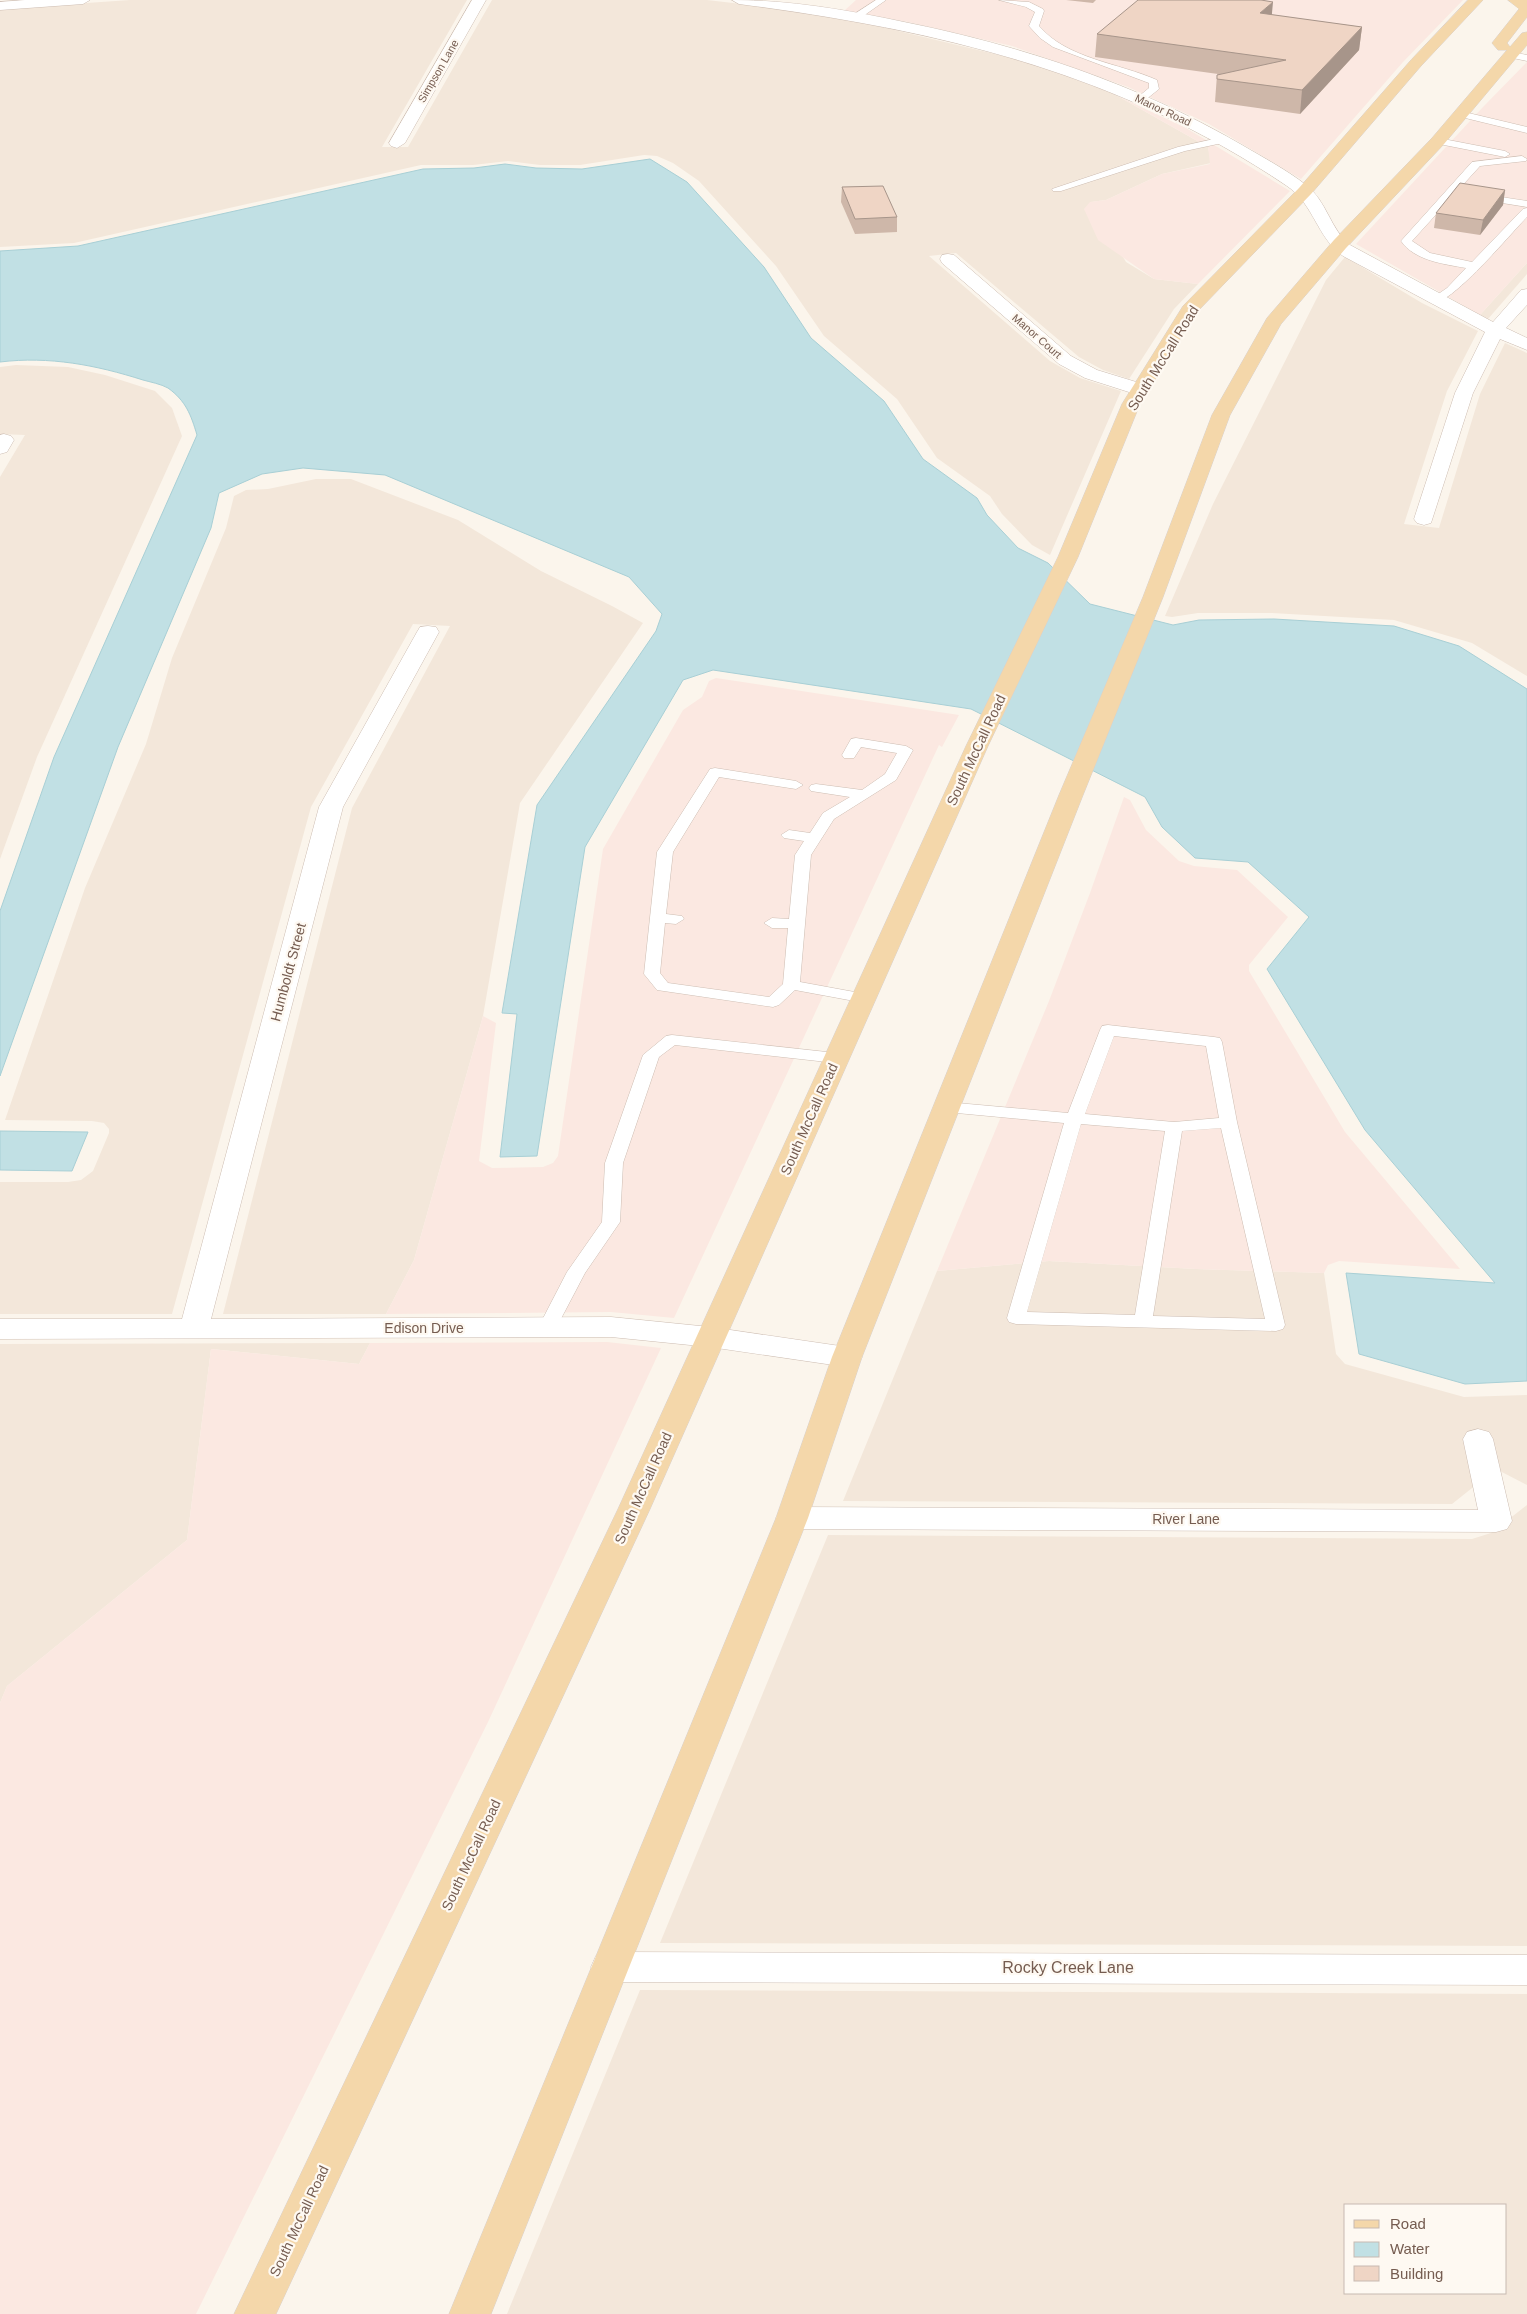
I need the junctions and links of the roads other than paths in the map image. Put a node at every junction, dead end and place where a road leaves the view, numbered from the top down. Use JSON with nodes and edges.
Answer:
{"nodes":[{"id":1,"x":83,"y":0,"type":"edge"},
{"id":2,"x":479,"y":0,"type":"edge"},
{"id":3,"x":739,"y":0,"type":"edge"},
{"id":4,"x":882,"y":0,"type":"edge"},
{"id":5,"x":1003,"y":0,"type":"edge"},
{"id":6,"x":1476,"y":0,"type":"edge"},
{"id":7,"x":1515,"y":0,"type":"edge"},
{"id":8,"x":0,"y":6,"type":"edge"},
{"id":9,"x":856,"y":17,"type":"junction"},
{"id":10,"x":1527,"y":36,"type":"edge"},
{"id":11,"x":1519,"y":56,"type":"edge"},
{"id":12,"x":1141,"y":99,"type":"junction"},
{"id":13,"x":1460,"y":114,"type":"junction"},
{"id":14,"x":1527,"y":130,"type":"edge"},
{"id":15,"x":1223,"y":140,"type":"junction"},
{"id":16,"x":1438,"y":140,"type":"junction"},
{"id":17,"x":397,"y":143,"type":"dead end"},
{"id":18,"x":1525,"y":160,"type":"edge"},
{"id":19,"x":1057,"y":189,"type":"dead end"},
{"id":20,"x":1305,"y":191,"type":"junction"},
{"id":21,"x":1461,"y":193,"type":"junction"},
{"id":22,"x":1527,"y":204,"type":"edge"},
{"id":23,"x":1527,"y":211,"type":"edge"},
{"id":24,"x":1340,"y":244,"type":"junction"},
{"id":25,"x":948,"y":259,"type":"dead end"},
{"id":26,"x":1475,"y":266,"type":"junction"},
{"id":27,"x":1527,"y":294,"type":"edge"},
{"id":28,"x":1435,"y":301,"type":"junction"},
{"id":29,"x":1495,"y":330,"type":"junction"},
{"id":30,"x":1527,"y":344,"type":"edge"},
{"id":31,"x":1139,"y":389,"type":"junction"},
{"id":32,"x":1424,"y":519,"type":"dead end"},
{"id":33,"x":428,"y":632,"type":"dead end"},
{"id":34,"x":849,"y":754,"type":"dead end"},
{"id":35,"x":796,"y":785,"type":"dead end"},
{"id":36,"x":827,"y":786,"type":"dead end"},
{"id":37,"x":866,"y":795,"type":"junction"},
{"id":38,"x":686,"y":819,"type":"junction"},
{"id":39,"x":703,"y":821,"type":"dead end"},
{"id":40,"x":789,"y":835,"type":"dead end"},
{"id":41,"x":814,"y":838,"type":"junction"},
{"id":42,"x":658,"y":918,"type":"junction"},
{"id":43,"x":676,"y":918,"type":"dead end"},
{"id":44,"x":772,"y":923,"type":"dead end"},
{"id":45,"x":796,"y":924,"type":"junction"},
{"id":46,"x":791,"y":985,"type":"junction"},
{"id":47,"x":865,"y":998,"type":"junction"},
{"id":48,"x":836,"y":1058,"type":"junction"},
{"id":49,"x":946,"y":1108,"type":"junction"},
{"id":50,"x":1074,"y":1120,"type":"junction"},
{"id":51,"x":1228,"y":1122,"type":"junction"},
{"id":52,"x":1174,"y":1127,"type":"junction"},
{"id":53,"x":1142,"y":1322,"type":"junction"},
{"id":54,"x":0,"y":1328,"type":"edge"},
{"id":55,"x":547,"y":1328,"type":"junction"},
{"id":56,"x":194,"y":1329,"type":"junction"},
{"id":57,"x":710,"y":1337,"type":"junction"},
{"id":58,"x":847,"y":1357,"type":"junction"},
{"id":59,"x":1478,"y":1439,"type":"dead end"},
{"id":60,"x":792,"y":1518,"type":"junction"},
{"id":61,"x":609,"y":1967,"type":"junction"},
{"id":62,"x":1527,"y":1970,"type":"edge"},
{"id":63,"x":255,"y":2314,"type":"edge"},
{"id":64,"x":470,"y":2314,"type":"edge"}],
"edges":[{"from":1,"to":8,"type":"street"},
{"from":2,"to":17,"type":"street","name":"Simpson Lane"},
{"from":3,"to":9,"type":"street","name":"Manor Road"},
{"from":4,"to":9,"type":"lane"},
{"from":5,"to":12,"type":"lane"},
{"from":6,"to":20,"type":"main road","name":"South McCall Road"},
{"from":7,"to":11,"type":"main road"},
{"from":9,"to":12,"type":"street","name":"Manor Road"},
{"from":10,"to":11,"type":"main road"},
{"from":11,"to":13,"type":"main road"},
{"from":12,"to":15,"type":"street","name":"Manor Road"},
{"from":13,"to":14,"type":"lane"},
{"from":13,"to":16,"type":"main road"},
{"from":15,"to":19,"type":"lane"},
{"from":15,"to":20,"type":"street","name":"Manor Road"},
{"from":16,"to":18,"type":"lane"},
{"from":16,"to":24,"type":"main road"},
{"from":18,"to":21,"type":"lane"},
{"from":20,"to":24,"type":"street","name":"Manor Road"},
{"from":20,"to":31,"type":"main road","name":"South McCall Road"},
{"from":21,"to":22,"type":"lane"},
{"from":21,"to":26,"type":"lane"},
{"from":23,"to":26,"type":"lane"},
{"from":24,"to":28,"type":"street","name":"Manor Road"},
{"from":24,"to":49,"type":"main road"},
{"from":25,"to":31,"type":"street","name":"Manor Court"},
{"from":26,"to":28,"type":"lane"},
{"from":27,"to":29,"type":"street"},
{"from":28,"to":29,"type":"street","name":"Manor Road"},
{"from":29,"to":30,"type":"street","name":"Manor Road"},
{"from":29,"to":32,"type":"street"},
{"from":31,"to":47,"type":"main road","name":"South McCall Road"},
{"from":33,"to":56,"type":"street","name":"Humboldt Street"},
{"from":34,"to":37,"type":"lane"},
{"from":35,"to":38,"type":"lane"},
{"from":36,"to":37,"type":"lane"},
{"from":37,"to":41,"type":"lane"},
{"from":38,"to":39,"type":"lane"},
{"from":38,"to":42,"type":"lane"},
{"from":40,"to":41,"type":"lane"},
{"from":41,"to":45,"type":"lane"},
{"from":42,"to":43,"type":"lane"},
{"from":42,"to":46,"type":"lane"},
{"from":44,"to":45,"type":"lane"},
{"from":45,"to":46,"type":"lane"},
{"from":46,"to":47,"type":"lane"},
{"from":47,"to":48,"type":"main road","name":"South McCall Road"},
{"from":48,"to":55,"type":"lane"},
{"from":48,"to":57,"type":"main road","name":"South McCall Road"},
{"from":49,"to":50,"type":"lane"},
{"from":49,"to":58,"type":"main road"},
{"from":50,"to":51,"type":"lane"},
{"from":50,"to":52,"type":"lane"},
{"from":50,"to":53,"type":"lane"},
{"from":51,"to":52,"type":"lane"},
{"from":51,"to":53,"type":"lane"},
{"from":52,"to":53,"type":"lane"},
{"from":54,"to":56,"type":"street","name":"Edison Drive"},
{"from":55,"to":56,"type":"street","name":"Edison Drive"},
{"from":55,"to":57,"type":"street","name":"Edison Drive"},
{"from":57,"to":58,"type":"street","name":"Edison Drive"},
{"from":57,"to":63,"type":"main road","name":"South McCall Road"},
{"from":58,"to":60,"type":"main road"},
{"from":59,"to":60,"type":"street","name":"River Lane"},
{"from":60,"to":61,"type":"main road"},
{"from":61,"to":62,"type":"street","name":"Rocky Creek Lane"},
{"from":61,"to":64,"type":"main road"}]}
